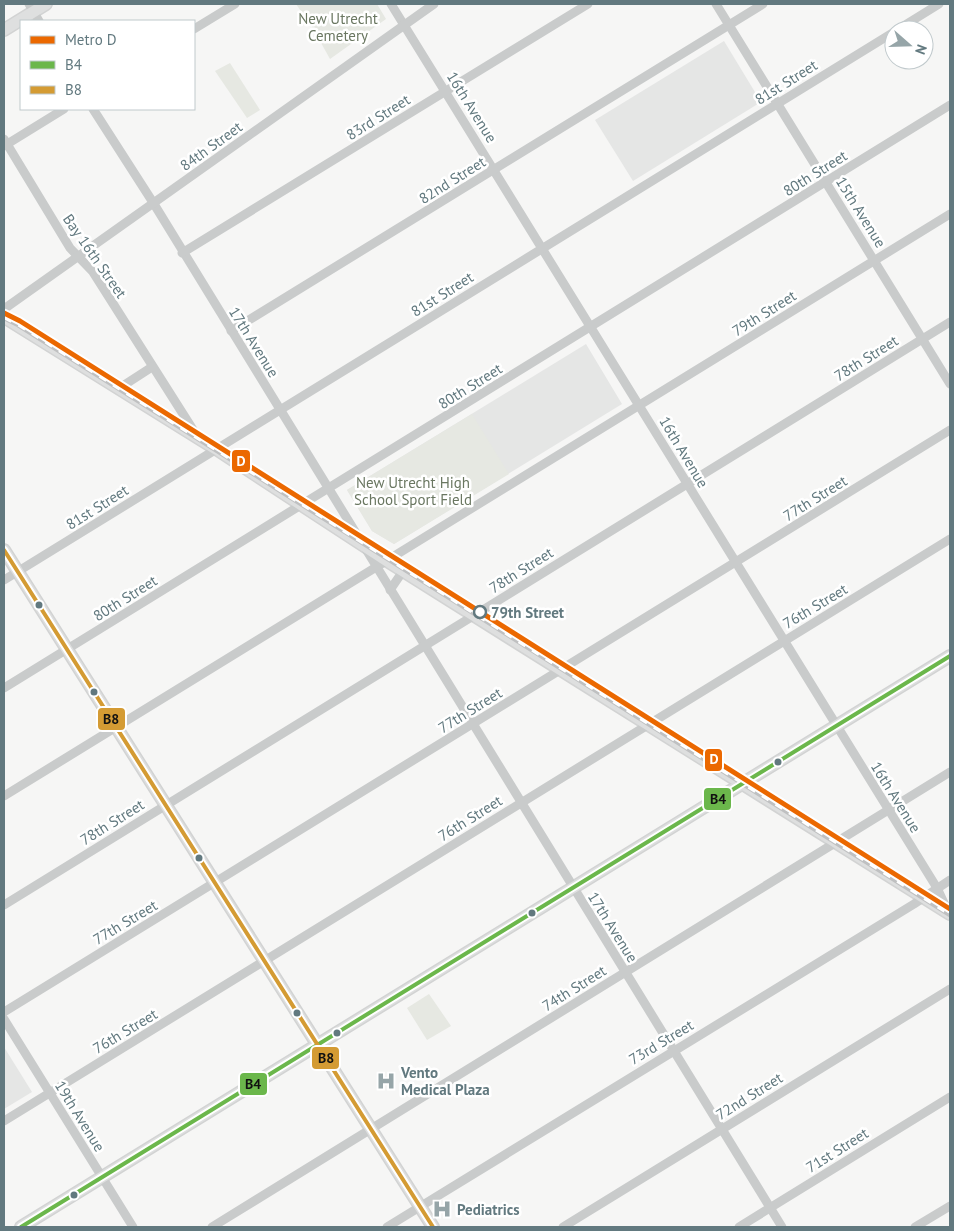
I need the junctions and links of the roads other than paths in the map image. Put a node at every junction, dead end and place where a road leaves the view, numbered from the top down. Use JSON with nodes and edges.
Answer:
{"nodes":[{"id":1,"x":46,"y":4,"type":"edge"},
{"id":2,"x":235,"y":4,"type":"edge"},
{"id":3,"x":391,"y":4,"type":"edge"},
{"id":4,"x":434,"y":4,"type":"edge"},
{"id":5,"x":588,"y":4,"type":"edge"},
{"id":6,"x":716,"y":4,"type":"edge"},
{"id":7,"x":763,"y":4,"type":"edge"},
{"id":8,"x":939,"y":4,"type":"edge"},
{"id":9,"x":34,"y":12,"type":"edge"},
{"id":10,"x":20,"y":20,"type":"edge"},
{"id":11,"x":21,"y":20,"type":"edge"},
{"id":12,"x":913,"y":20,"type":"edge"},
{"id":13,"x":729,"y":24,"type":"junction"},
{"id":14,"x":404,"y":25,"type":"junction"},
{"id":15,"x":195,"y":28,"type":"edge"},
{"id":16,"x":4,"y":30,"type":"edge"},
{"id":17,"x":884,"y":38,"type":"edge"},
{"id":18,"x":447,"y":91,"type":"junction"},
{"id":19,"x":778,"y":103,"type":"junction"},
{"id":20,"x":950,"y":105,"type":"edge"},
{"id":21,"x":62,"y":110,"type":"edge"},
{"id":22,"x":94,"y":110,"type":"edge"},
{"id":23,"x":5,"y":143,"type":"edge"},
{"id":24,"x":495,"y":170,"type":"junction"},
{"id":25,"x":826,"y":182,"type":"junction"},
{"id":26,"x":154,"y":204,"type":"junction"},
{"id":27,"x":950,"y":214,"type":"edge"},
{"id":28,"x":542,"y":248,"type":"junction"},
{"id":29,"x":182,"y":253,"type":"junction"},
{"id":30,"x":78,"y":257,"type":"junction"},
{"id":31,"x":874,"y":260,"type":"junction"},
{"id":32,"x":4,"y":309,"type":"edge"},
{"id":33,"x":4,"y":317,"type":"edge"},
{"id":34,"x":950,"y":322,"type":"edge"},
{"id":35,"x":592,"y":327,"type":"junction"},
{"id":36,"x":231,"y":331,"type":"junction"},
{"id":37,"x":923,"y":339,"type":"junction"},
{"id":38,"x":152,"y":367,"type":"junction"},
{"id":39,"x":950,"y":384,"type":"edge"},
{"id":40,"x":118,"y":389,"type":"junction"},
{"id":41,"x":640,"y":405,"type":"junction"},
{"id":42,"x":280,"y":410,"type":"junction"},
{"id":43,"x":950,"y":430,"type":"edge"},
{"id":44,"x":198,"y":437,"type":"junction"},
{"id":45,"x":216,"y":449,"type":"junction"},
{"id":46,"x":687,"y":484,"type":"junction"},
{"id":47,"x":329,"y":489,"type":"junction"},
{"id":48,"x":302,"y":506,"type":"junction"},
{"id":49,"x":950,"y":539,"type":"edge"},
{"id":50,"x":362,"y":544,"type":"junction"},
{"id":51,"x":4,"y":550,"type":"edge"},
{"id":52,"x":387,"y":561,"type":"junction"},
{"id":53,"x":735,"y":563,"type":"junction"},
{"id":54,"x":376,"y":568,"type":"junction"},
{"id":55,"x":403,"y":571,"type":"junction"},
{"id":56,"x":18,"y":572,"type":"junction"},
{"id":57,"x":4,"y":580,"type":"edge"},
{"id":58,"x":390,"y":590,"type":"junction"},
{"id":59,"x":474,"y":615,"type":"junction"},
{"id":60,"x":783,"y":641,"type":"junction"},
{"id":61,"x":426,"y":646,"type":"junction"},
{"id":62,"x":67,"y":650,"type":"junction"},
{"id":63,"x":950,"y":656,"type":"edge"},
{"id":64,"x":562,"y":670,"type":"junction"},
{"id":65,"x":4,"y":688,"type":"edge"},
{"id":66,"x":474,"y":724,"type":"junction"},
{"id":67,"x":649,"y":724,"type":"junction"},
{"id":68,"x":836,"y":726,"type":"junction"},
{"id":69,"x":117,"y":727,"type":"junction"},
{"id":70,"x":950,"y":772,"type":"edge"},
{"id":71,"x":741,"y":784,"type":"junction"},
{"id":72,"x":4,"y":796,"type":"edge"},
{"id":73,"x":521,"y":803,"type":"junction"},
{"id":74,"x":166,"y":805,"type":"junction"},
{"id":75,"x":888,"y":811,"type":"junction"},
{"id":76,"x":835,"y":843,"type":"junction"},
{"id":77,"x":950,"y":880,"type":"edge"},
{"id":78,"x":216,"y":883,"type":"junction"},
{"id":79,"x":573,"y":887,"type":"junction"},
{"id":80,"x":937,"y":888,"type":"junction"},
{"id":81,"x":924,"y":897,"type":"junction"},
{"id":82,"x":4,"y":905,"type":"edge"},
{"id":83,"x":950,"y":914,"type":"edge"},
{"id":84,"x":265,"y":961,"type":"junction"},
{"id":85,"x":625,"y":972,"type":"junction"},
{"id":86,"x":950,"y":989,"type":"edge"},
{"id":87,"x":4,"y":1012,"type":"edge"},
{"id":88,"x":4,"y":1019,"type":"edge"},
{"id":89,"x":318,"y":1046,"type":"junction"},
{"id":90,"x":674,"y":1051,"type":"junction"},
{"id":91,"x":49,"y":1093,"type":"junction"},
{"id":92,"x":950,"y":1097,"type":"edge"},
{"id":93,"x":4,"y":1121,"type":"edge"},
{"id":94,"x":370,"y":1128,"type":"junction"},
{"id":95,"x":722,"y":1130,"type":"junction"},
{"id":96,"x":102,"y":1178,"type":"junction"},
{"id":97,"x":950,"y":1206,"type":"edge"},
{"id":98,"x":420,"y":1207,"type":"junction"},
{"id":99,"x":770,"y":1208,"type":"junction"},
{"id":100,"x":21,"y":1227,"type":"edge"},
{"id":101,"x":133,"y":1227,"type":"edge"},
{"id":102,"x":212,"y":1227,"type":"edge"},
{"id":103,"x":387,"y":1227,"type":"edge"},
{"id":104,"x":433,"y":1227,"type":"edge"},
{"id":105,"x":563,"y":1227,"type":"edge"},
{"id":106,"x":739,"y":1227,"type":"edge"},
{"id":107,"x":782,"y":1227,"type":"edge"},
{"id":108,"x":915,"y":1227,"type":"edge"}],
"edges":[{"from":1,"to":9,"type":"street"},
{"from":2,"to":15,"type":"street"},
{"from":3,"to":14,"type":"street","name":"16th Avenue"},
{"from":4,"to":14,"type":"street","name":"84th Street"},
{"from":5,"to":18,"type":"street","name":"83rd Street"},
{"from":6,"to":13,"type":"street","name":"15th Avenue"},
{"from":7,"to":13,"type":"street","name":"82nd Street"},
{"from":8,"to":12,"type":"street","name":"81st Street"},
{"from":9,"to":11,"type":"street"},
{"from":10,"to":16,"type":"street"},
{"from":13,"to":19,"type":"street","name":"15th Avenue"},
{"from":13,"to":24,"type":"street","name":"82nd Street"},
{"from":14,"to":18,"type":"street","name":"16th Avenue"},
{"from":14,"to":26,"type":"street","name":"84th Street"},
{"from":17,"to":19,"type":"street","name":"81st Street"},
{"from":18,"to":24,"type":"street","name":"16th Avenue"},
{"from":18,"to":29,"type":"street","name":"83rd Street"},
{"from":19,"to":25,"type":"street","name":"15th Avenue"},
{"from":19,"to":28,"type":"street","name":"81st Street"},
{"from":20,"to":25,"type":"street","name":"80th Street"},
{"from":21,"to":23,"type":"street"},
{"from":22,"to":26,"type":"street","name":"17th Avenue"},
{"from":23,"to":30,"type":"street","name":"Bay 16th Street"},
{"from":24,"to":28,"type":"street","name":"16th Avenue"},
{"from":24,"to":36,"type":"street","name":"82nd Street"},
{"from":25,"to":31,"type":"street","name":"15th Avenue"},
{"from":25,"to":35,"type":"street","name":"80th Street"},
{"from":26,"to":29,"type":"street","name":"17th Avenue"},
{"from":26,"to":30,"type":"street","name":"84th Street"},
{"from":27,"to":31,"type":"street","name":"79th Street"},
{"from":28,"to":35,"type":"street","name":"16th Avenue"},
{"from":28,"to":42,"type":"street","name":"81st Street"},
{"from":29,"to":36,"type":"street","name":"17th Avenue"},
{"from":30,"to":32,"type":"street","name":"84th Street"},
{"from":30,"to":38,"type":"street","name":"Bay 16th Street"},
{"from":31,"to":37,"type":"street","name":"15th Avenue"},
{"from":31,"to":41,"type":"street","name":"79th Street"},
{"from":33,"to":40,"type":"street"},
{"from":34,"to":37,"type":"street","name":"78th Street"},
{"from":35,"to":41,"type":"street","name":"16th Avenue"},
{"from":35,"to":47,"type":"street","name":"80th Street"},
{"from":36,"to":42,"type":"street","name":"17th Avenue"},
{"from":37,"to":39,"type":"street","name":"15th Avenue"},
{"from":37,"to":46,"type":"street","name":"78th Street"},
{"from":38,"to":40,"type":"street"},
{"from":38,"to":44,"type":"street","name":"Bay 16th Street"},
{"from":40,"to":44,"type":"street"},
{"from":41,"to":46,"type":"street","name":"16th Avenue"},
{"from":41,"to":52,"type":"street","name":"79th Street"},
{"from":42,"to":45,"type":"street","name":"81st Street"},
{"from":42,"to":47,"type":"street","name":"17th Avenue"},
{"from":43,"to":53,"type":"street","name":"77th Street"},
{"from":44,"to":45,"type":"street"},
{"from":45,"to":48,"type":"street"},
{"from":45,"to":56,"type":"street","name":"81st Street"},
{"from":46,"to":53,"type":"street","name":"16th Avenue"},
{"from":46,"to":59,"type":"street","name":"78th Street"},
{"from":47,"to":48,"type":"street","name":"80th Street"},
{"from":47,"to":50,"type":"street","name":"17th Avenue"},
{"from":48,"to":50,"type":"street"},
{"from":48,"to":62,"type":"street","name":"80th Street"},
{"from":49,"to":60,"type":"street","name":"76th Street"},
{"from":50,"to":52,"type":"street"},
{"from":50,"to":54,"type":"street","name":"17th Avenue"},
{"from":51,"to":56,"type":"street"},
{"from":52,"to":54,"type":"street","name":"79th Street"},
{"from":52,"to":55,"type":"street"},
{"from":53,"to":60,"type":"street","name":"16th Avenue"},
{"from":53,"to":64,"type":"street","name":"77th Street"},
{"from":54,"to":58,"type":"street","name":"17th Avenue"},
{"from":54,"to":69,"type":"street","name":"79th Street"},
{"from":55,"to":58,"type":"street"},
{"from":55,"to":59,"type":"street"},
{"from":56,"to":57,"type":"street","name":"81st Street"},
{"from":56,"to":62,"type":"street"},
{"from":58,"to":61,"type":"street","name":"17th Avenue"},
{"from":59,"to":61,"type":"street","name":"78th Street"},
{"from":59,"to":64,"type":"street"},
{"from":60,"to":67,"type":"street","name":"76th Street"},
{"from":60,"to":68,"type":"street","name":"16th Avenue"},
{"from":61,"to":66,"type":"street","name":"17th Avenue"},
{"from":61,"to":74,"type":"street","name":"78th Street"},
{"from":62,"to":65,"type":"street","name":"80th Street"},
{"from":62,"to":69,"type":"street"},
{"from":63,"to":68,"type":"street"},
{"from":64,"to":66,"type":"street","name":"77th Street"},
{"from":64,"to":67,"type":"street"},
{"from":66,"to":73,"type":"street","name":"17th Avenue"},
{"from":66,"to":78,"type":"street","name":"77th Street"},
{"from":67,"to":71,"type":"street"},
{"from":67,"to":73,"type":"street","name":"76th Street"},
{"from":68,"to":71,"type":"street"},
{"from":68,"to":75,"type":"street","name":"16th Avenue"},
{"from":69,"to":72,"type":"street","name":"79th Street"},
{"from":69,"to":74,"type":"street"},
{"from":70,"to":75,"type":"street","name":"74th Street"},
{"from":71,"to":76,"type":"street"},
{"from":71,"to":79,"type":"street"},
{"from":73,"to":79,"type":"street","name":"17th Avenue"},
{"from":73,"to":84,"type":"street","name":"76th Street"},
{"from":74,"to":78,"type":"street"},
{"from":74,"to":82,"type":"street","name":"78th Street"},
{"from":75,"to":76,"type":"street","name":"74th Street"},
{"from":75,"to":80,"type":"street","name":"16th Avenue"},
{"from":76,"to":81,"type":"street"},
{"from":76,"to":85,"type":"street","name":"74th Street"},
{"from":77,"to":80,"type":"street","name":"73rd Street"},
{"from":78,"to":84,"type":"street"},
{"from":78,"to":87,"type":"street","name":"77th Street"},
{"from":79,"to":85,"type":"street","name":"17th Avenue"},
{"from":79,"to":89,"type":"street"},
{"from":80,"to":81,"type":"street","name":"73rd Street"},
{"from":80,"to":83,"type":"street","name":"16th Avenue"},
{"from":81,"to":83,"type":"street"},
{"from":81,"to":90,"type":"street","name":"73rd Street"},
{"from":84,"to":89,"type":"street"},
{"from":84,"to":91,"type":"street","name":"76th Street"},
{"from":85,"to":90,"type":"street","name":"17th Avenue"},
{"from":85,"to":94,"type":"street","name":"74th Street"},
{"from":86,"to":95,"type":"street","name":"72nd Street"},
{"from":88,"to":91,"type":"street","name":"19th Avenue"},
{"from":89,"to":94,"type":"street"},
{"from":89,"to":96,"type":"street"},
{"from":90,"to":95,"type":"street","name":"17th Avenue"},
{"from":90,"to":98,"type":"street","name":"73rd Street"},
{"from":91,"to":93,"type":"street","name":"76th Street"},
{"from":91,"to":96,"type":"street","name":"19th Avenue"},
{"from":92,"to":99,"type":"street","name":"71st Street"},
{"from":94,"to":98,"type":"street"},
{"from":94,"to":102,"type":"street","name":"74th Street"},
{"from":95,"to":99,"type":"street","name":"17th Avenue"},
{"from":95,"to":105,"type":"street","name":"72nd Street"},
{"from":96,"to":100,"type":"street"},
{"from":96,"to":101,"type":"street","name":"19th Avenue"},
{"from":97,"to":108,"type":"street"},
{"from":98,"to":103,"type":"street","name":"73rd Street"},
{"from":98,"to":104,"type":"street"},
{"from":99,"to":106,"type":"street","name":"71st Street"},
{"from":99,"to":107,"type":"street","name":"17th Avenue"}]}
